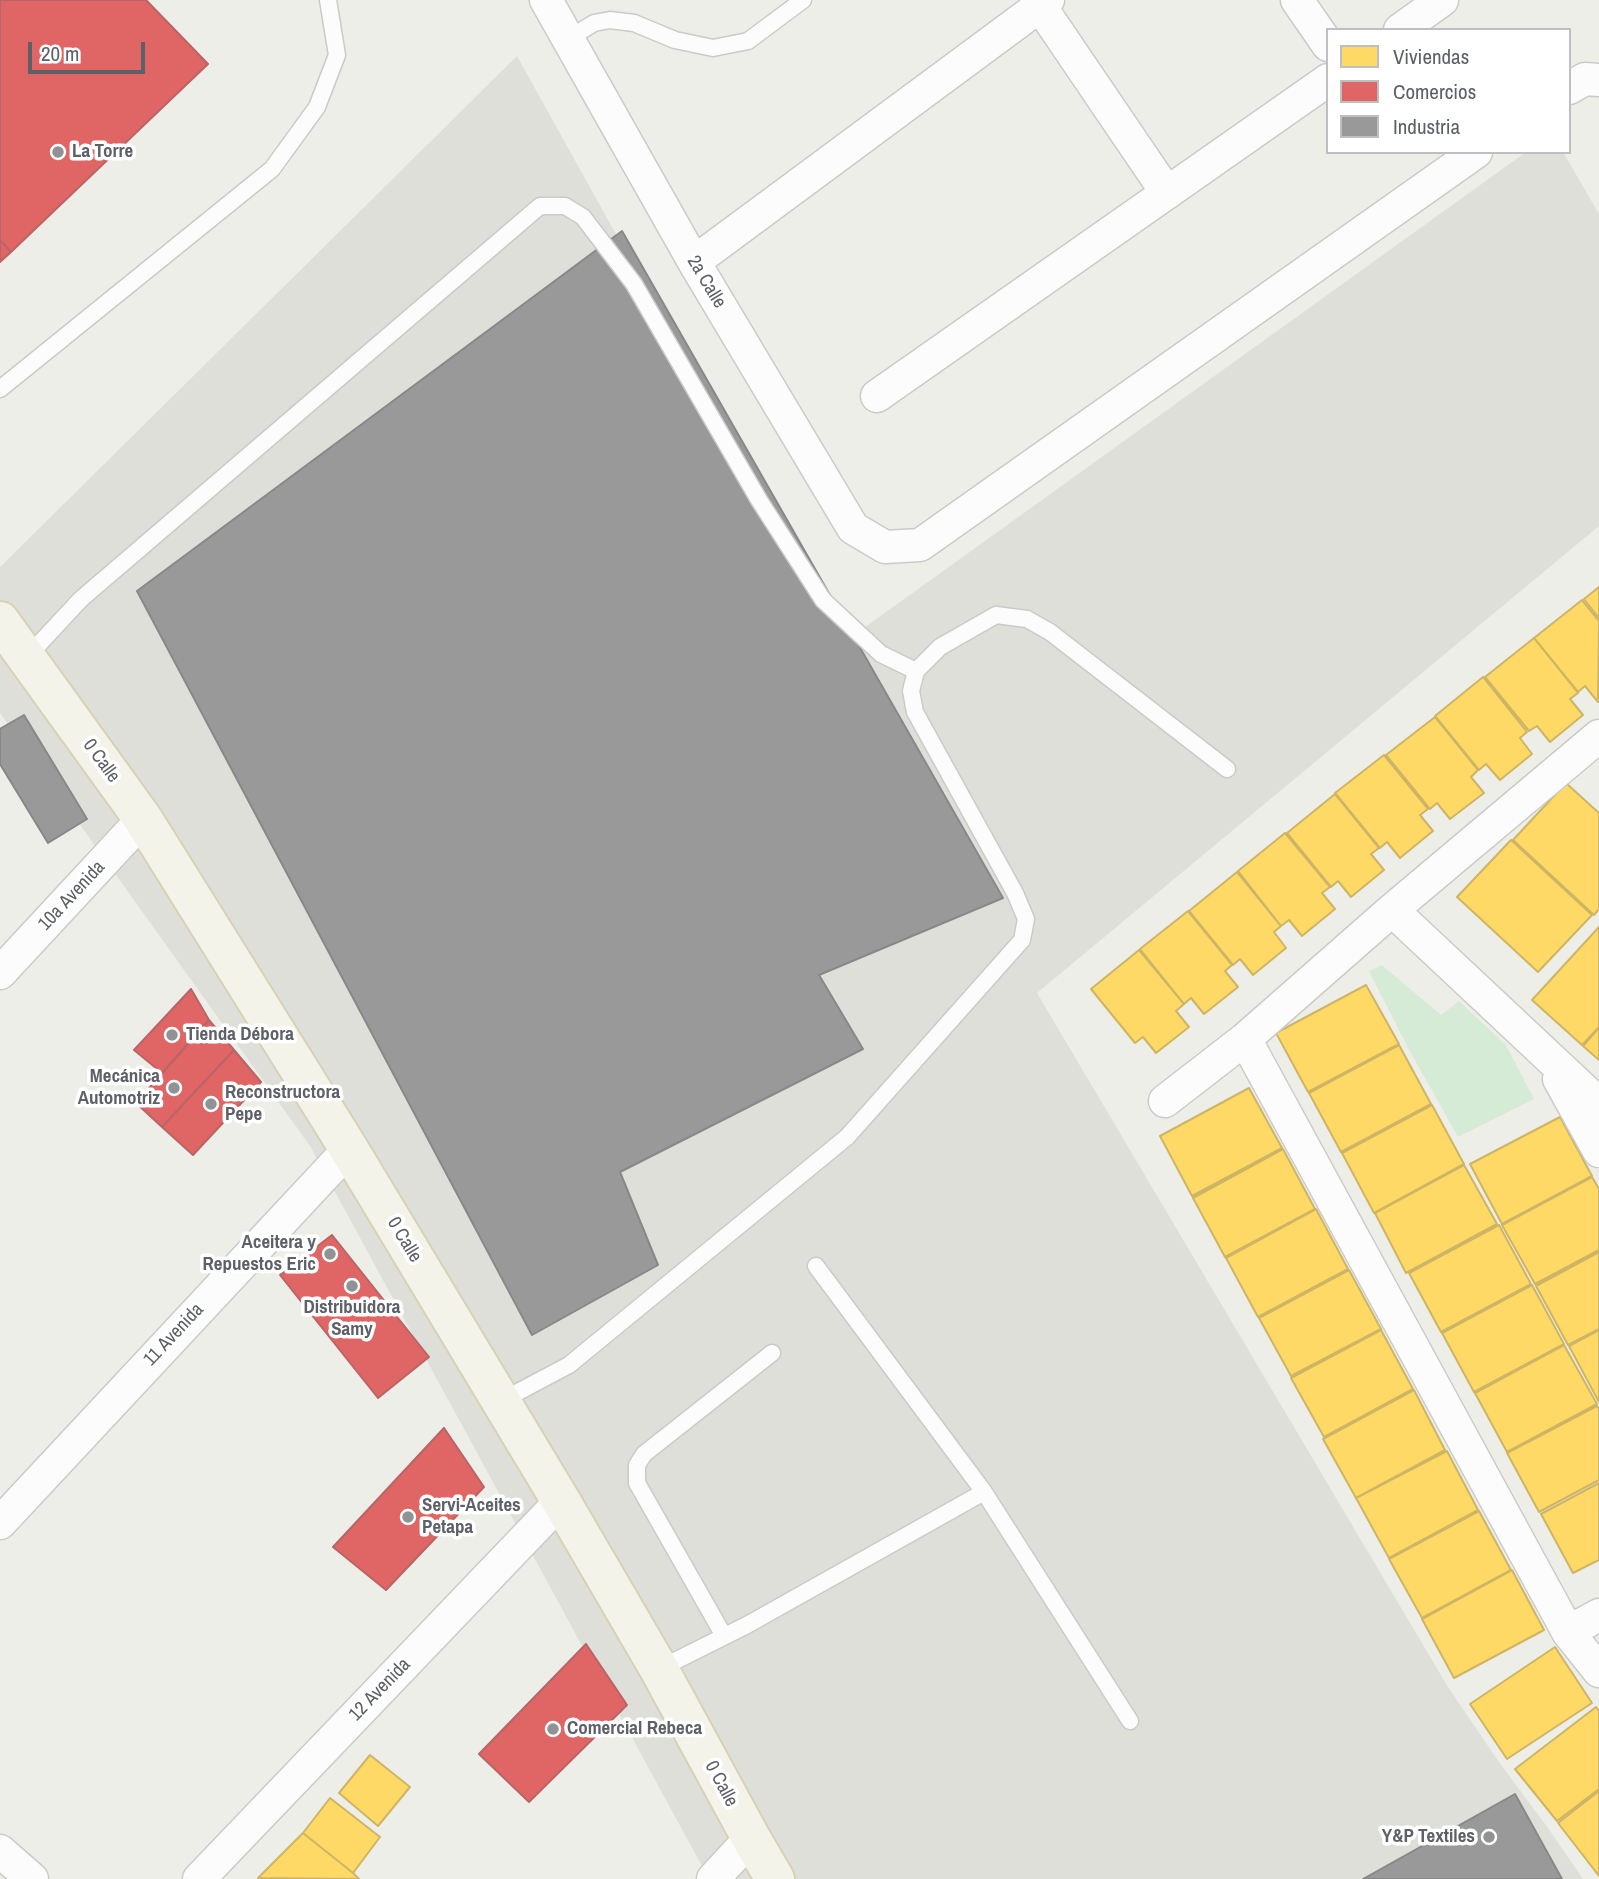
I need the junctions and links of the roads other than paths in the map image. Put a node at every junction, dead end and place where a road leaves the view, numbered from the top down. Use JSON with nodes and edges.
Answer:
{"nodes":[{"id":1,"x":328,"y":0,"type":"edge"},
{"id":2,"x":546,"y":0,"type":"edge"},
{"id":3,"x":803,"y":0,"type":"edge"},
{"id":4,"x":1297,"y":0,"type":"edge"},
{"id":5,"x":1442,"y":0,"type":"edge"},
{"id":6,"x":1044,"y":3,"type":"edge"},
{"id":7,"x":1403,"y":28,"type":"edge"},
{"id":8,"x":568,"y":38,"type":"junction"},
{"id":9,"x":1326,"y":42,"type":"edge"},
{"id":10,"x":1599,"y":80,"type":"edge"},
{"id":11,"x":1326,"y":81,"type":"edge"},
{"id":12,"x":1571,"y":87,"type":"edge"},
{"id":13,"x":1473,"y":154,"type":"edge"},
{"id":14,"x":1167,"y":193,"type":"junction"},
{"id":15,"x":694,"y":262,"type":"junction"},
{"id":16,"x":0,"y":389,"type":"edge"},
{"id":17,"x":877,"y":397,"type":"dead end"},
{"id":18,"x":0,"y":621,"type":"edge"},
{"id":19,"x":27,"y":657,"type":"junction"},
{"id":20,"x":916,"y":671,"type":"junction"},
{"id":21,"x":1596,"y":744,"type":"edge"},
{"id":22,"x":1227,"y":769,"type":"dead end"},
{"id":23,"x":143,"y":819,"type":"junction"},
{"id":24,"x":1392,"y":910,"type":"junction"},
{"id":25,"x":0,"y":973,"type":"edge"},
{"id":26,"x":1245,"y":1039,"type":"junction"},
{"id":27,"x":1547,"y":1056,"type":"junction"},
{"id":28,"x":1165,"y":1101,"type":"dead end"},
{"id":29,"x":1599,"y":1104,"type":"edge"},
{"id":30,"x":349,"y":1149,"type":"junction"},
{"id":31,"x":1599,"y":1151,"type":"edge"},
{"id":32,"x":816,"y":1266,"type":"dead end"},
{"id":33,"x":772,"y":1353,"type":"dead end"},
{"id":34,"x":501,"y":1401,"type":"junction"},
{"id":35,"x":984,"y":1492,"type":"junction"},
{"id":36,"x":561,"y":1501,"type":"junction"},
{"id":37,"x":0,"y":1523,"type":"edge"},
{"id":38,"x":1599,"y":1615,"type":"edge"},
{"id":39,"x":1568,"y":1632,"type":"junction"},
{"id":40,"x":723,"y":1636,"type":"junction"},
{"id":41,"x":659,"y":1669,"type":"junction"},
{"id":42,"x":1599,"y":1671,"type":"edge"},
{"id":43,"x":1130,"y":1721,"type":"dead end"},
{"id":44,"x":751,"y":1838,"type":"junction"},
{"id":45,"x":0,"y":1851,"type":"edge"},
{"id":46,"x":32,"y":1879,"type":"edge"},
{"id":47,"x":199,"y":1879,"type":"edge"},
{"id":48,"x":713,"y":1879,"type":"edge"},
{"id":49,"x":775,"y":1879,"type":"edge"}],
"edges":[{"from":1,"to":16,"type":"lane"},
{"from":2,"to":8,"type":"street","name":"2a Calle"},
{"from":3,"to":8,"type":"lane"},
{"from":4,"to":9,"type":"street"},
{"from":5,"to":7,"type":"street"},
{"from":6,"to":14,"type":"street"},
{"from":6,"to":15,"type":"street"},
{"from":8,"to":15,"type":"street","name":"2a Calle"},
{"from":10,"to":12,"type":"street"},
{"from":11,"to":14,"type":"street"},
{"from":13,"to":15,"type":"street","name":"2a Calle"},
{"from":14,"to":17,"type":"street"},
{"from":18,"to":19,"type":"main road","name":"0 Calle"},
{"from":19,"to":20,"type":"lane"},
{"from":19,"to":23,"type":"main road","name":"0 Calle"},
{"from":20,"to":22,"type":"lane"},
{"from":20,"to":34,"type":"lane"},
{"from":21,"to":24,"type":"street"},
{"from":23,"to":25,"type":"street","name":"10a Avenida"},
{"from":23,"to":30,"type":"main road","name":"0 Calle"},
{"from":24,"to":26,"type":"street"},
{"from":24,"to":27,"type":"street"},
{"from":26,"to":28,"type":"street"},
{"from":26,"to":39,"type":"street"},
{"from":27,"to":29,"type":"street"},
{"from":27,"to":31,"type":"street"},
{"from":30,"to":34,"type":"main road","name":"0 Calle"},
{"from":30,"to":37,"type":"street","name":"11 Avenida"},
{"from":32,"to":35,"type":"lane"},
{"from":33,"to":40,"type":"lane"},
{"from":34,"to":36,"type":"main road","name":"0 Calle"},
{"from":35,"to":40,"type":"lane"},
{"from":35,"to":43,"type":"lane"},
{"from":36,"to":41,"type":"main road","name":"0 Calle"},
{"from":36,"to":47,"type":"street","name":"12 Avenida"},
{"from":38,"to":39,"type":"street"},
{"from":39,"to":42,"type":"street"},
{"from":40,"to":41,"type":"lane"},
{"from":41,"to":44,"type":"main road","name":"0 Calle"},
{"from":44,"to":48,"type":"street"},
{"from":44,"to":49,"type":"main road","name":"0 Calle"},
{"from":45,"to":46,"type":"street"}]}
